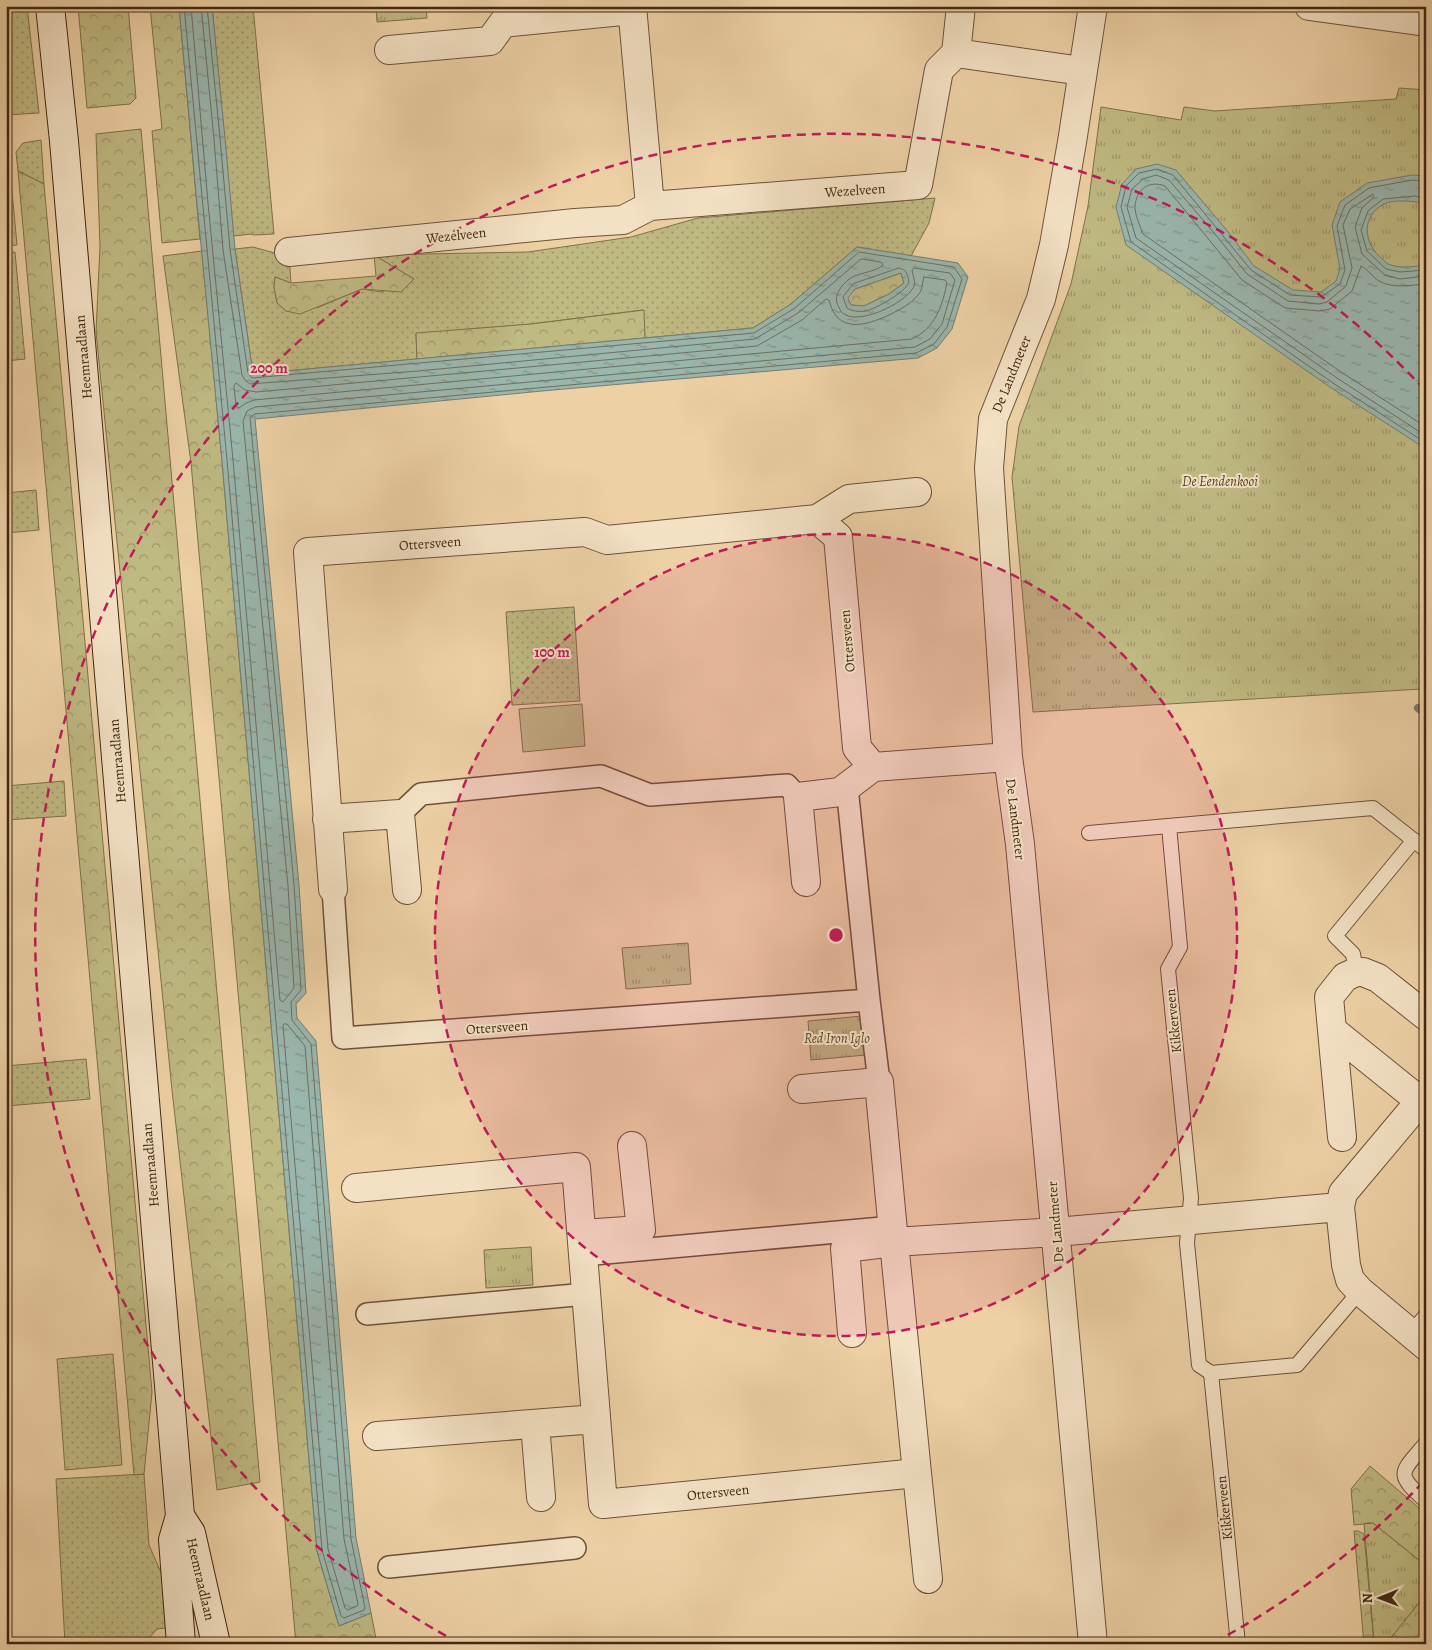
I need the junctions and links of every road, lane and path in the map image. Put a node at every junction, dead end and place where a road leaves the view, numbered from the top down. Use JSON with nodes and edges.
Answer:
{"nodes":[{"id":1,"x":50,"y":6,"type":"edge"},
{"id":2,"x":961,"y":6,"type":"edge"},
{"id":3,"x":1093,"y":6,"type":"edge"},
{"id":4,"x":1309,"y":6,"type":"edge"},
{"id":5,"x":632,"y":8,"type":"edge"},
{"id":6,"x":539,"y":13,"type":"edge"},
{"id":7,"x":1426,"y":22,"type":"edge"},
{"id":8,"x":389,"y":50,"type":"dead end"},
{"id":9,"x":956,"y":53,"type":"junction"},
{"id":10,"x":1082,"y":72,"type":"junction"},
{"id":11,"x":650,"y":206,"type":"junction"},
{"id":12,"x":289,"y":252,"type":"dead end"},
{"id":13,"x":917,"y":492,"type":"dead end"},
{"id":14,"x":817,"y":519,"type":"junction"},
{"id":15,"x":1008,"y":757,"type":"junction"},
{"id":16,"x":873,"y":767,"type":"junction"},
{"id":17,"x":847,"y":788,"type":"junction"},
{"id":18,"x":798,"y":797,"type":"junction"},
{"id":19,"x":400,"y":814,"type":"junction"},
{"id":20,"x":327,"y":819,"type":"junction"},
{"id":21,"x":1169,"y":826,"type":"junction"},
{"id":22,"x":1089,"y":833,"type":"dead end"},
{"id":23,"x":1414,"y":840,"type":"junction"},
{"id":24,"x":1426,"y":850,"type":"edge"},
{"id":25,"x":806,"y":882,"type":"dead end"},
{"id":26,"x":333,"y":889,"type":"joint"},
{"id":27,"x":407,"y":890,"type":"dead end"},
{"id":28,"x":1356,"y":972,"type":"junction"},
{"id":29,"x":869,"y":1000,"type":"junction"},
{"id":30,"x":1426,"y":1016,"type":"edge"},
{"id":31,"x":1332,"y":1030,"type":"junction"},
{"id":32,"x":880,"y":1082,"type":"junction"},
{"id":33,"x":802,"y":1089,"type":"dead end"},
{"id":34,"x":1423,"y":1098,"type":"edge"},
{"id":35,"x":1342,"y":1137,"type":"dead end"},
{"id":36,"x":632,"y":1146,"type":"dead end"},
{"id":37,"x":356,"y":1188,"type":"dead end"},
{"id":38,"x":1340,"y":1207,"type":"junction"},
{"id":39,"x":1189,"y":1220,"type":"junction"},
{"id":40,"x":1056,"y":1232,"type":"junction"},
{"id":41,"x":893,"y":1235,"type":"junction"},
{"id":42,"x":582,"y":1244,"type":"junction"},
{"id":43,"x":1360,"y":1291,"type":"junction"},
{"id":44,"x":586,"y":1294,"type":"junction"},
{"id":45,"x":367,"y":1314,"type":"dead end"},
{"id":46,"x":1421,"y":1332,"type":"edge"},
{"id":47,"x":852,"y":1334,"type":"dead end"},
{"id":48,"x":1211,"y":1373,"type":"junction"},
{"id":49,"x":596,"y":1419,"type":"junction"},
{"id":50,"x":535,"y":1424,"type":"junction"},
{"id":51,"x":377,"y":1436,"type":"dead end"},
{"id":52,"x":1426,"y":1443,"type":"edge"},
{"id":53,"x":918,"y":1473,"type":"junction"},
{"id":54,"x":541,"y":1497,"type":"dead end"},
{"id":55,"x":1426,"y":1501,"type":"edge"},
{"id":56,"x":180,"y":1516,"type":"junction"},
{"id":57,"x":575,"y":1548,"type":"dead end"},
{"id":58,"x":389,"y":1567,"type":"dead end"},
{"id":59,"x":928,"y":1579,"type":"dead end"},
{"id":60,"x":182,"y":1644,"type":"edge"},
{"id":61,"x":216,"y":1644,"type":"edge"},
{"id":62,"x":1093,"y":1644,"type":"edge"},
{"id":63,"x":1238,"y":1644,"type":"edge"}],
"edges":[{"from":1,"to":56,"type":"street","name":"Heemraadlaan"},
{"from":2,"to":9,"type":"street"},
{"from":3,"to":10,"type":"street","name":"De Landmeter"},
{"from":4,"to":7,"type":"street"},
{"from":5,"to":6,"type":"street"},
{"from":5,"to":11,"type":"street"},
{"from":6,"to":8,"type":"street"},
{"from":9,"to":10,"type":"street"},
{"from":9,"to":11,"type":"street","name":"Wezelveen"},
{"from":10,"to":15,"type":"street","name":"De Landmeter"},
{"from":11,"to":12,"type":"street","name":"Wezelveen"},
{"from":13,"to":14,"type":"street","name":"Ottersveen"},
{"from":14,"to":16,"type":"street","name":"Ottersveen"},
{"from":14,"to":20,"type":"street","name":"Ottersveen"},
{"from":15,"to":16,"type":"street"},
{"from":15,"to":40,"type":"street","name":"De Landmeter"},
{"from":16,"to":17,"type":"street"},
{"from":17,"to":18,"type":"street"},
{"from":17,"to":29,"type":"street"},
{"from":18,"to":19,"type":"street"},
{"from":18,"to":25,"type":"street"},
{"from":19,"to":20,"type":"street"},
{"from":19,"to":27,"type":"street"},
{"from":20,"to":26,"type":"street","name":"Ottersveen"},
{"from":21,"to":22,"type":"lane"},
{"from":21,"to":23,"type":"lane"},
{"from":21,"to":39,"type":"lane","name":"Kikkerveen"},
{"from":23,"to":24,"type":"lane"},
{"from":23,"to":28,"type":"lane"},
{"from":26,"to":29,"type":"street","name":"Ottersveen"},
{"from":28,"to":30,"type":"street"},
{"from":28,"to":31,"type":"street"},
{"from":29,"to":32,"type":"street"},
{"from":31,"to":34,"type":"street"},
{"from":31,"to":35,"type":"street"},
{"from":32,"to":33,"type":"street"},
{"from":32,"to":41,"type":"street"},
{"from":34,"to":38,"type":"street"},
{"from":36,"to":42,"type":"street"},
{"from":37,"to":42,"type":"street","name":"Ottersveen"},
{"from":38,"to":39,"type":"street"},
{"from":38,"to":43,"type":"street"},
{"from":39,"to":40,"type":"street"},
{"from":39,"to":48,"type":"lane","name":"Kikkerveen"},
{"from":40,"to":41,"type":"street"},
{"from":40,"to":62,"type":"street","name":"De Landmeter"},
{"from":41,"to":42,"type":"street"},
{"from":41,"to":47,"type":"street"},
{"from":41,"to":53,"type":"street"},
{"from":42,"to":44,"type":"street","name":"Ottersveen"},
{"from":43,"to":46,"type":"street"},
{"from":43,"to":48,"type":"lane"},
{"from":44,"to":45,"type":"street"},
{"from":44,"to":49,"type":"street","name":"Ottersveen"},
{"from":48,"to":63,"type":"lane","name":"Kikkerveen"},
{"from":49,"to":50,"type":"street"},
{"from":49,"to":53,"type":"street","name":"Ottersveen"},
{"from":50,"to":51,"type":"street"},
{"from":50,"to":54,"type":"street"},
{"from":52,"to":55,"type":"lane"},
{"from":53,"to":59,"type":"street"},
{"from":56,"to":60,"type":"street","name":"Heemraadlaan"},
{"from":56,"to":61,"type":"street","name":"Heemraadlaan"},
{"from":57,"to":58,"type":"street"}]}
